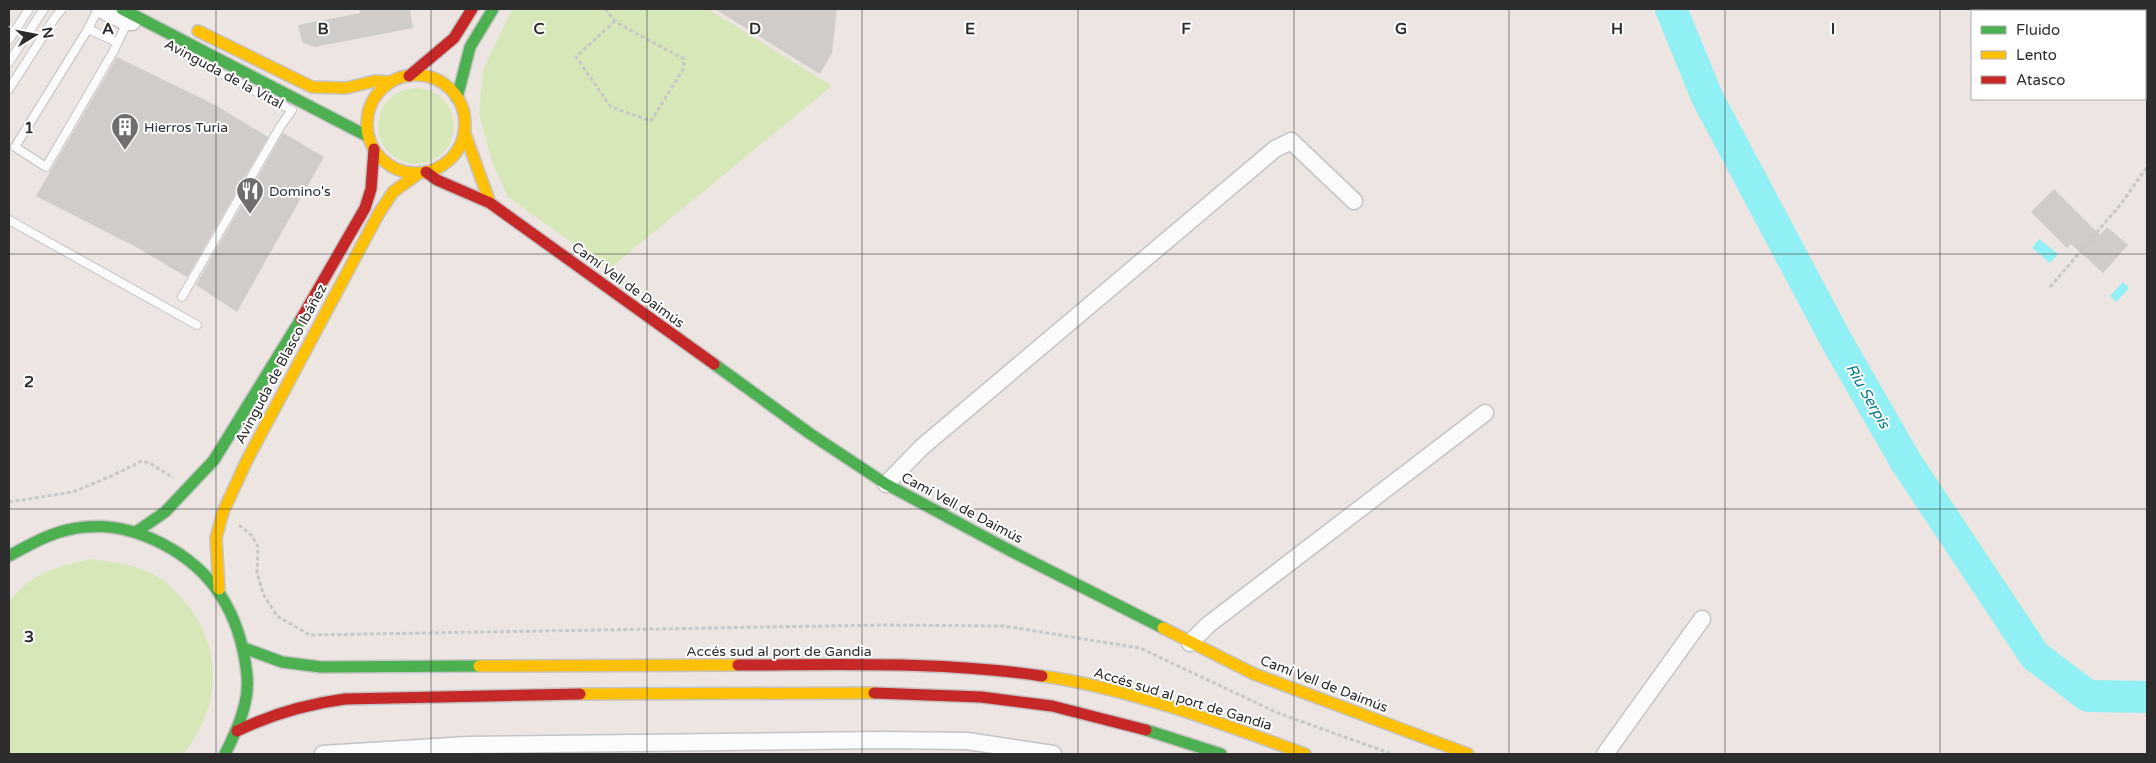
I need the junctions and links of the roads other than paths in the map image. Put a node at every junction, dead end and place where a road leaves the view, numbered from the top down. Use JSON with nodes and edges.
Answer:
{"nodes":[{"id":1,"x":29,"y":9,"type":"edge"},
{"id":2,"x":44,"y":9,"type":"edge"},
{"id":3,"x":62,"y":9,"type":"edge"},
{"id":4,"x":99,"y":9,"type":"edge"},
{"id":5,"x":472,"y":9,"type":"edge"},
{"id":6,"x":493,"y":9,"type":"edge"},
{"id":7,"x":124,"y":15,"type":"edge"},
{"id":8,"x":183,"y":24,"type":"dead end"},
{"id":9,"x":144,"y":26,"type":"joint"},
{"id":10,"x":88,"y":29,"type":"junction"},
{"id":11,"x":9,"y":40,"type":"edge"},
{"id":12,"x":117,"y":42,"type":"junction"},
{"id":13,"x":165,"y":44,"type":"dead end"},
{"id":14,"x":9,"y":62,"type":"edge"},
{"id":15,"x":409,"y":76,"type":"junction"},
{"id":16,"x":390,"y":82,"type":"junction"},
{"id":17,"x":9,"y":89,"type":"edge"},
{"id":18,"x":457,"y":98,"type":"junction"},
{"id":19,"x":299,"y":112,"type":"junction"},
{"id":20,"x":325,"y":113,"type":"junction"},
{"id":21,"x":464,"y":130,"type":"junction"},
{"id":22,"x":369,"y":136,"type":"junction"},
{"id":23,"x":374,"y":149,"type":"junction"},
{"id":24,"x":422,"y":172,"type":"junction"},
{"id":25,"x":1354,"y":200,"type":"dead end"},
{"id":26,"x":490,"y":203,"type":"junction"},
{"id":27,"x":9,"y":220,"type":"edge"},
{"id":28,"x":182,"y":297,"type":"dead end"},
{"id":29,"x":197,"y":325,"type":"dead end"},
{"id":30,"x":1485,"y":413,"type":"dead end"},
{"id":31,"x":886,"y":484,"type":"junction"},
{"id":32,"x":136,"y":532,"type":"junction"},
{"id":33,"x":12,"y":552,"type":"edge"},
{"id":34,"x":219,"y":589,"type":"junction"},
{"id":35,"x":1702,"y":619,"type":"dead end"},
{"id":36,"x":1190,"y":643,"type":"junction"},
{"id":37,"x":244,"y":648,"type":"junction"},
{"id":38,"x":237,"y":731,"type":"junction"},
{"id":39,"x":225,"y":754,"type":"edge"},
{"id":40,"x":323,"y":754,"type":"edge"},
{"id":41,"x":1053,"y":754,"type":"edge"},
{"id":42,"x":1221,"y":754,"type":"edge"},
{"id":43,"x":1305,"y":754,"type":"edge"},
{"id":44,"x":1468,"y":754,"type":"edge"},
{"id":45,"x":1605,"y":754,"type":"edge"}],
"edges":[{"from":1,"to":11,"type":"lane"},
{"from":2,"to":14,"type":"lane"},
{"from":3,"to":17,"type":"lane"},
{"from":4,"to":7,"type":"street","name":"Avinguda de la Vital"},
{"from":4,"to":10,"type":"lane"},
{"from":5,"to":15,"type":"main road"},
{"from":6,"to":18,"type":"main road"},
{"from":7,"to":9,"type":"street","name":"Avinguda de la Vital"},
{"from":7,"to":12,"type":"lane"},
{"from":8,"to":16,"type":"main road","name":"Avinguda de la Vital"},
{"from":9,"to":20,"type":"main road","name":"Avinguda de la Vital"},
{"from":10,"to":12,"type":"lane"},
{"from":10,"to":12,"type":"lane"},
{"from":13,"to":19,"type":"lane","name":"Avinguda de la Vital"},
{"from":15,"to":16,"type":"main road"},
{"from":15,"to":18,"type":"main road"},
{"from":16,"to":22,"type":"main road"},
{"from":18,"to":21,"type":"main road"},
{"from":19,"to":20,"type":"lane"},
{"from":19,"to":28,"type":"lane"},
{"from":20,"to":22,"type":"main road","name":"Avinguda de la Vital"},
{"from":21,"to":24,"type":"main road"},
{"from":21,"to":26,"type":"main road"},
{"from":22,"to":23,"type":"main road"},
{"from":23,"to":24,"type":"main road"},
{"from":23,"to":32,"type":"main road","name":"Avinguda de Blasco Ibáñez"},
{"from":24,"to":26,"type":"main road","name":"Camí Vell de Daimús"},
{"from":24,"to":34,"type":"main road","name":"Avinguda de Blasco Ibáñez"},
{"from":25,"to":31,"type":"street"},
{"from":26,"to":31,"type":"main road","name":"Camí Vell de Daimús"},
{"from":27,"to":29,"type":"lane"},
{"from":30,"to":36,"type":"street"},
{"from":31,"to":36,"type":"main road","name":"Camí Vell de Daimús"},
{"from":32,"to":33,"type":"main road"},
{"from":32,"to":34,"type":"main road"},
{"from":34,"to":37,"type":"main road"},
{"from":35,"to":45,"type":"street"},
{"from":36,"to":44,"type":"main road","name":"Camí Vell de Daimús"},
{"from":37,"to":38,"type":"main road"},
{"from":37,"to":43,"type":"main road","name":"Accés sud al port de Gandia"},
{"from":38,"to":39,"type":"main road"},
{"from":38,"to":42,"type":"main road"},
{"from":40,"to":41,"type":"street"}]}
